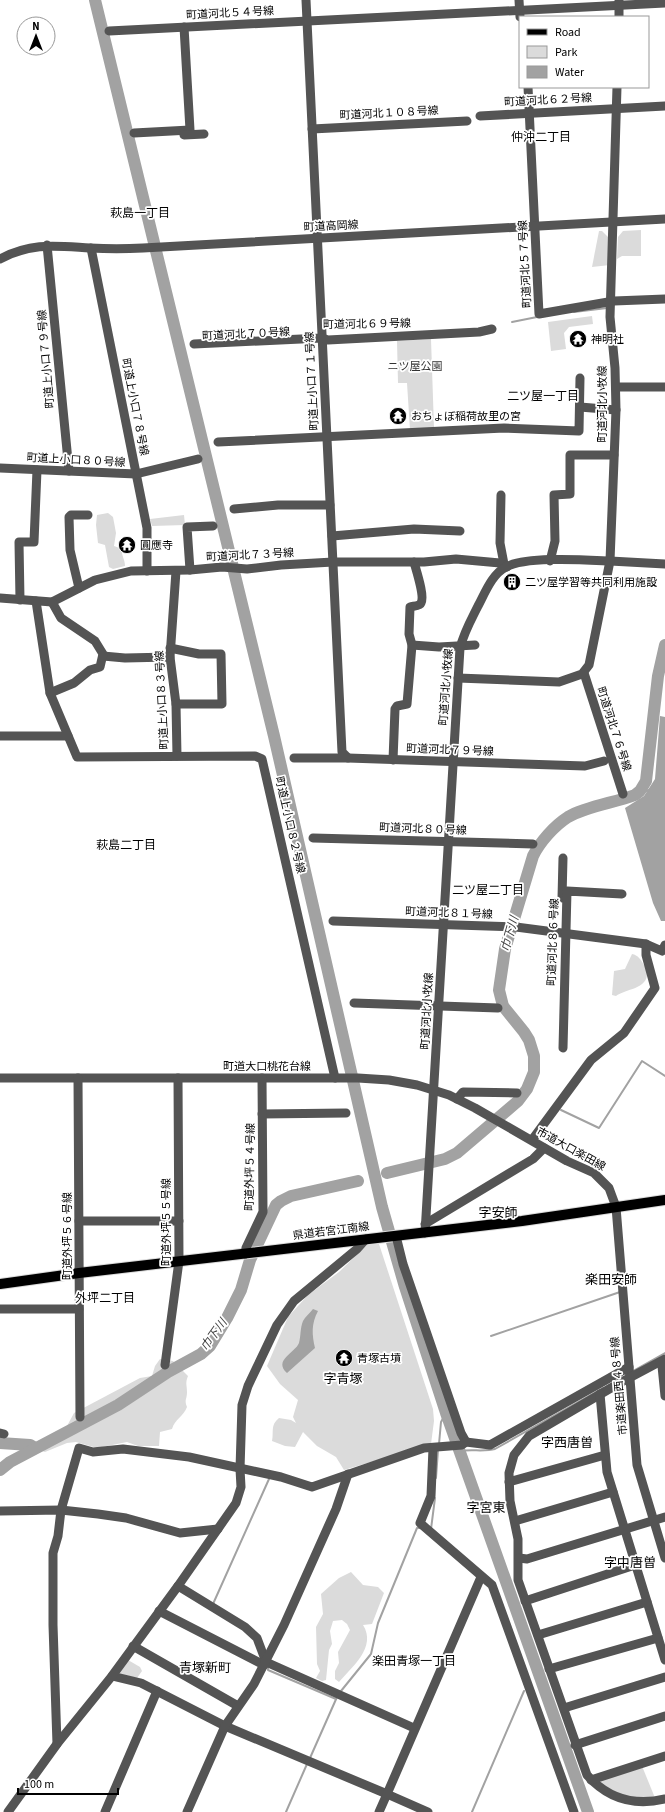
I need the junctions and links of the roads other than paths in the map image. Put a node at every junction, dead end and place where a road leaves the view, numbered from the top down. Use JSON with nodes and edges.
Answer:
{"nodes":[{"id":1,"x":306,"y":0,"type":"edge"},
{"id":2,"x":520,"y":0,"type":"edge"},
{"id":3,"x":525,"y":0,"type":"edge"},
{"id":4,"x":619,"y":3,"type":"edge"},
{"id":5,"x":665,"y":3,"type":"edge"},
{"id":6,"x":523,"y":14,"type":"edge"},
{"id":7,"x":619,"y":16,"type":"edge"},
{"id":8,"x":307,"y":21,"type":"junction"},
{"id":9,"x":184,"y":27,"type":"junction"},
{"id":10,"x":109,"y":31,"type":"dead end"},
{"id":11,"x":524,"y":88,"type":"edge"},
{"id":12,"x":528,"y":88,"type":"edge"},
{"id":13,"x":617,"y":88,"type":"edge"},
{"id":14,"x":665,"y":106,"type":"edge"},
{"id":15,"x":616,"y":111,"type":"junction"},
{"id":16,"x":665,"y":112,"type":"edge"},
{"id":17,"x":528,"y":115,"type":"junction"},
{"id":18,"x":480,"y":116,"type":"dead end"},
{"id":19,"x":467,"y":121,"type":"dead end"},
{"id":20,"x":312,"y":126,"type":"junction"},
{"id":21,"x":204,"y":134,"type":"dead end"},
{"id":22,"x":665,"y":219,"type":"edge"},
{"id":23,"x":613,"y":222,"type":"junction"},
{"id":24,"x":533,"y":227,"type":"junction"},
{"id":25,"x":317,"y":239,"type":"junction"},
{"id":26,"x":47,"y":245,"type":"junction"},
{"id":27,"x":90,"y":248,"type":"junction"},
{"id":28,"x":0,"y":259,"type":"edge"},
{"id":29,"x":665,"y":299,"type":"edge"},
{"id":30,"x":610,"y":302,"type":"junction"},
{"id":31,"x":535,"y":317,"type":"dead end"},
{"id":32,"x":492,"y":329,"type":"dead end"},
{"id":33,"x":322,"y":340,"type":"junction"},
{"id":34,"x":194,"y":346,"type":"dead end"},
{"id":35,"x":580,"y":378,"type":"dead end"},
{"id":36,"x":616,"y":387,"type":"junction"},
{"id":37,"x":665,"y":387,"type":"edge"},
{"id":38,"x":580,"y":407,"type":"junction"},
{"id":39,"x":616,"y":410,"type":"junction"},
{"id":40,"x":327,"y":436,"type":"junction"},
{"id":41,"x":218,"y":442,"type":"dead end"},
{"id":42,"x":614,"y":454,"type":"junction"},
{"id":43,"x":198,"y":459,"type":"dead end"},
{"id":44,"x":0,"y":468,"type":"edge"},
{"id":45,"x":37,"y":470,"type":"junction"},
{"id":46,"x":69,"y":471,"type":"junction"},
{"id":47,"x":136,"y":474,"type":"junction"},
{"id":48,"x":500,"y":495,"type":"dead end"},
{"id":49,"x":330,"y":506,"type":"junction"},
{"id":50,"x":234,"y":509,"type":"dead end"},
{"id":51,"x":88,"y":515,"type":"dead end"},
{"id":52,"x":213,"y":526,"type":"dead end"},
{"id":53,"x":460,"y":531,"type":"dead end"},
{"id":54,"x":332,"y":536,"type":"junction"},
{"id":55,"x":550,"y":561,"type":"junction"},
{"id":56,"x":610,"y":561,"type":"junction"},
{"id":57,"x":333,"y":562,"type":"junction"},
{"id":58,"x":414,"y":562,"type":"junction"},
{"id":59,"x":665,"y":564,"type":"edge"},
{"id":60,"x":505,"y":565,"type":"junction"},
{"id":61,"x":190,"y":570,"type":"junction"},
{"id":62,"x":147,"y":571,"type":"junction"},
{"id":63,"x":176,"y":571,"type":"junction"},
{"id":64,"x":78,"y":588,"type":"junction"},
{"id":65,"x":0,"y":598,"type":"edge"},
{"id":66,"x":20,"y":600,"type":"junction"},
{"id":67,"x":36,"y":601,"type":"junction"},
{"id":68,"x":52,"y":602,"type":"junction"},
{"id":69,"x":412,"y":645,"type":"junction"},
{"id":70,"x":475,"y":645,"type":"dead end"},
{"id":71,"x":460,"y":646,"type":"junction"},
{"id":72,"x":170,"y":652,"type":"junction"},
{"id":73,"x":103,"y":656,"type":"junction"},
{"id":74,"x":581,"y":674,"type":"junction"},
{"id":75,"x":458,"y":678,"type":"junction"},
{"id":76,"x":50,"y":693,"type":"junction"},
{"id":77,"x":176,"y":704,"type":"junction"},
{"id":78,"x":0,"y":736,"type":"edge"},
{"id":79,"x":68,"y":736,"type":"junction"},
{"id":80,"x":177,"y":756,"type":"junction"},
{"id":81,"x":294,"y":758,"type":"dead end"},
{"id":82,"x":348,"y":758,"type":"junction"},
{"id":83,"x":393,"y":760,"type":"junction"},
{"id":84,"x":604,"y":761,"type":"dead end"},
{"id":85,"x":453,"y":762,"type":"junction"},
{"id":86,"x":623,"y":794,"type":"dead end"},
{"id":87,"x":313,"y":838,"type":"dead end"},
{"id":88,"x":449,"y":841,"type":"junction"},
{"id":89,"x":533,"y":844,"type":"dead end"},
{"id":90,"x":563,"y":858,"type":"dead end"},
{"id":91,"x":562,"y":888,"type":"junction"},
{"id":92,"x":333,"y":921,"type":"dead end"},
{"id":93,"x":444,"y":924,"type":"junction"},
{"id":94,"x":563,"y":933,"type":"junction"},
{"id":95,"x":646,"y":944,"type":"junction"},
{"id":96,"x":665,"y":945,"type":"edge"},
{"id":97,"x":354,"y":1003,"type":"dead end"},
{"id":98,"x":439,"y":1006,"type":"junction"},
{"id":99,"x":498,"y":1008,"type":"dead end"},
{"id":100,"x":560,"y":1048,"type":"dead end"},
{"id":101,"x":0,"y":1078,"type":"edge"},
{"id":102,"x":78,"y":1078,"type":"junction"},
{"id":103,"x":178,"y":1078,"type":"junction"},
{"id":104,"x":262,"y":1078,"type":"junction"},
{"id":105,"x":340,"y":1078,"type":"junction"},
{"id":106,"x":435,"y":1090,"type":"junction"},
{"id":107,"x":517,"y":1093,"type":"dead end"},
{"id":108,"x":457,"y":1099,"type":"junction"},
{"id":109,"x":346,"y":1113,"type":"dead end"},
{"id":110,"x":262,"y":1114,"type":"junction"},
{"id":111,"x":522,"y":1135,"type":"joint"},
{"id":112,"x":532,"y":1140,"type":"junction"},
{"id":113,"x":544,"y":1148,"type":"junction"},
{"id":114,"x":665,"y":1200,"type":"edge"},
{"id":115,"x":616,"y":1207,"type":"junction"},
{"id":116,"x":178,"y":1222,"type":"junction"},
{"id":117,"x":79,"y":1223,"type":"junction"},
{"id":118,"x":425,"y":1228,"type":"junction"},
{"id":119,"x":396,"y":1236,"type":"junction"},
{"id":120,"x":366,"y":1239,"type":"junction"},
{"id":121,"x":246,"y":1253,"type":"junction"},
{"id":122,"x":179,"y":1261,"type":"junction"},
{"id":123,"x":79,"y":1273,"type":"junction"},
{"id":124,"x":0,"y":1284,"type":"edge"},
{"id":125,"x":0,"y":1309,"type":"edge"},
{"id":126,"x":79,"y":1309,"type":"junction"},
{"id":127,"x":662,"y":1360,"type":"edge"},
{"id":128,"x":165,"y":1365,"type":"dead end"},
{"id":129,"x":629,"y":1367,"type":"junction"},
{"id":130,"x":630,"y":1378,"type":"junction"},
{"id":131,"x":600,"y":1394,"type":"junction"},
{"id":132,"x":665,"y":1396,"type":"edge"},
{"id":133,"x":80,"y":1417,"type":"dead end"},
{"id":134,"x":464,"y":1443,"type":"junction"},
{"id":135,"x":433,"y":1448,"type":"junction"},
{"id":136,"x":606,"y":1455,"type":"junction"},
{"id":137,"x":240,"y":1469,"type":"junction"},
{"id":138,"x":348,"y":1474,"type":"junction"},
{"id":139,"x":509,"y":1482,"type":"junction"},
{"id":140,"x":613,"y":1492,"type":"junction"},
{"id":141,"x":61,"y":1510,"type":"junction"},
{"id":142,"x":0,"y":1511,"type":"edge"},
{"id":143,"x":665,"y":1517,"type":"edge"},
{"id":144,"x":515,"y":1521,"type":"junction"},
{"id":145,"x":653,"y":1521,"type":"junction"},
{"id":146,"x":218,"y":1529,"type":"junction"},
{"id":147,"x":625,"y":1530,"type":"junction"},
{"id":148,"x":519,"y":1558,"type":"junction"},
{"id":149,"x":665,"y":1558,"type":"edge"},
{"id":150,"x":636,"y":1565,"type":"junction"},
{"id":151,"x":481,"y":1577,"type":"junction"},
{"id":152,"x":178,"y":1586,"type":"junction"},
{"id":153,"x":525,"y":1601,"type":"junction"},
{"id":154,"x":647,"y":1602,"type":"junction"},
{"id":155,"x":159,"y":1611,"type":"junction"},
{"id":156,"x":538,"y":1635,"type":"junction"},
{"id":157,"x":658,"y":1638,"type":"junction"},
{"id":158,"x":133,"y":1646,"type":"junction"},
{"id":159,"x":665,"y":1660,"type":"edge"},
{"id":160,"x":265,"y":1664,"type":"junction"},
{"id":161,"x":549,"y":1669,"type":"junction"},
{"id":162,"x":112,"y":1676,"type":"junction"},
{"id":163,"x":665,"y":1677,"type":"edge"},
{"id":164,"x":157,"y":1691,"type":"junction"},
{"id":165,"x":238,"y":1706,"type":"junction"},
{"id":166,"x":564,"y":1708,"type":"junction"},
{"id":167,"x":665,"y":1716,"type":"edge"},
{"id":168,"x":225,"y":1726,"type":"junction"},
{"id":169,"x":414,"y":1728,"type":"junction"},
{"id":170,"x":56,"y":1744,"type":"junction"},
{"id":171,"x":575,"y":1745,"type":"junction"},
{"id":172,"x":665,"y":1756,"type":"edge"},
{"id":173,"x":591,"y":1780,"type":"junction"},
{"id":174,"x":387,"y":1794,"type":"junction"},
{"id":175,"x":665,"y":1799,"type":"edge"},
{"id":176,"x":8,"y":1812,"type":"edge"},
{"id":177,"x":104,"y":1812,"type":"edge"},
{"id":178,"x":187,"y":1812,"type":"edge"},
{"id":179,"x":379,"y":1812,"type":"edge"},
{"id":180,"x":428,"y":1812,"type":"edge"},
{"id":181,"x":574,"y":1812,"type":"edge"}],
"edges":[{"from":1,"to":8,"type":"street","name":"町道上小口７１号線"},
{"from":2,"to":6,"type":"street"},
{"from":3,"to":6,"type":"street"},
{"from":4,"to":5,"type":"street","name":"町道河北５４号線"},
{"from":4,"to":6,"type":"street","name":"町道河北５４号線"},
{"from":4,"to":7,"type":"street"},
{"from":6,"to":8,"type":"street","name":"町道河北５４号線"},
{"from":8,"to":9,"type":"street","name":"町道河北５４号線"},
{"from":8,"to":20,"type":"street","name":"町道上小口７１号線"},
{"from":9,"to":10,"type":"street","name":"町道河北５４号線"},
{"from":9,"to":21,"type":"street"},
{"from":11,"to":17,"type":"street"},
{"from":12,"to":17,"type":"street"},
{"from":13,"to":15,"type":"street","name":"町道河北小牧線"},
{"from":14,"to":15,"type":"street","name":"町道河北６２号線"},
{"from":15,"to":16,"type":"street"},
{"from":15,"to":17,"type":"street","name":"町道河北６２号線"},
{"from":15,"to":23,"type":"street","name":"町道河北小牧線"},
{"from":17,"to":18,"type":"street","name":"町道河北６２号線"},
{"from":17,"to":24,"type":"street"},
{"from":19,"to":20,"type":"street","name":"町道河北１０８号線"},
{"from":20,"to":25,"type":"street","name":"町道上小口７１号線"},
{"from":22,"to":23,"type":"street","name":"町道高岡線"},
{"from":23,"to":24,"type":"street","name":"町道高岡線"},
{"from":23,"to":30,"type":"street","name":"町道河北小牧線"},
{"from":24,"to":25,"type":"street","name":"町道高岡線"},
{"from":24,"to":30,"type":"street","name":"町道河北５７号線"},
{"from":24,"to":31,"type":"street"},
{"from":25,"to":27,"type":"street","name":"町道高岡線"},
{"from":25,"to":33,"type":"street","name":"町道上小口７１号線"},
{"from":26,"to":27,"type":"street","name":"町道高岡線"},
{"from":26,"to":28,"type":"street","name":"町道高岡線"},
{"from":26,"to":46,"type":"street","name":"町道上小口７９号線"},
{"from":27,"to":47,"type":"street","name":"町道上小口７８号線"},
{"from":29,"to":30,"type":"street","name":"町道河北５７号線"},
{"from":30,"to":36,"type":"street","name":"町道河北小牧線"},
{"from":32,"to":33,"type":"street","name":"町道河北６９号線"},
{"from":33,"to":34,"type":"street","name":"町道河北６９号線"},
{"from":33,"to":40,"type":"street","name":"町道上小口７１号線"},
{"from":35,"to":38,"type":"street"},
{"from":36,"to":37,"type":"street"},
{"from":36,"to":39,"type":"street","name":"町道河北小牧線"},
{"from":38,"to":39,"type":"street"},
{"from":38,"to":40,"type":"street"},
{"from":39,"to":42,"type":"street","name":"町道河北小牧線"},
{"from":40,"to":41,"type":"street"},
{"from":40,"to":49,"type":"street","name":"町道上小口７１号線"},
{"from":42,"to":55,"type":"street"},
{"from":42,"to":56,"type":"street","name":"町道河北小牧線"},
{"from":43,"to":47,"type":"street","name":"町道上小口８０号線"},
{"from":44,"to":45,"type":"street","name":"町道上小口８０号線"},
{"from":45,"to":46,"type":"street","name":"町道上小口８０号線"},
{"from":45,"to":66,"type":"street"},
{"from":46,"to":47,"type":"street","name":"町道上小口８０号線"},
{"from":47,"to":62,"type":"street","name":"町道上小口７８号線"},
{"from":48,"to":60,"type":"street"},
{"from":49,"to":50,"type":"street"},
{"from":49,"to":54,"type":"street","name":"町道上小口７１号線"},
{"from":51,"to":64,"type":"street"},
{"from":52,"to":61,"type":"street"},
{"from":53,"to":54,"type":"street"},
{"from":54,"to":57,"type":"street","name":"町道上小口７１号線"},
{"from":55,"to":56,"type":"street"},
{"from":55,"to":60,"type":"street"},
{"from":56,"to":59,"type":"street"},
{"from":56,"to":74,"type":"street","name":"町道河北小牧線"},
{"from":57,"to":58,"type":"street","name":"町道河北７３号線"},
{"from":57,"to":61,"type":"street","name":"町道河北７３号線"},
{"from":57,"to":82,"type":"street","name":"町道上小口７１号線"},
{"from":58,"to":60,"type":"street","name":"町道河北７３号線"},
{"from":58,"to":69,"type":"street"},
{"from":60,"to":71,"type":"street","name":"町道河北小牧線"},
{"from":61,"to":63,"type":"street","name":"町道河北７３号線"},
{"from":62,"to":63,"type":"street","name":"町道河北７３号線"},
{"from":62,"to":64,"type":"street","name":"町道河北７３号線"},
{"from":63,"to":72,"type":"street","name":"町道上小口８３号線"},
{"from":64,"to":68,"type":"street","name":"町道河北７３号線"},
{"from":65,"to":66,"type":"street"},
{"from":66,"to":67,"type":"street"},
{"from":67,"to":68,"type":"street"},
{"from":67,"to":76,"type":"street"},
{"from":68,"to":73,"type":"street"},
{"from":69,"to":71,"type":"street"},
{"from":69,"to":83,"type":"street"},
{"from":70,"to":71,"type":"street"},
{"from":71,"to":75,"type":"street","name":"町道河北小牧線"},
{"from":72,"to":73,"type":"street"},
{"from":72,"to":77,"type":"street","name":"町道上小口８３号線"},
{"from":72,"to":77,"type":"street"},
{"from":73,"to":76,"type":"street"},
{"from":74,"to":75,"type":"street"},
{"from":74,"to":86,"type":"street","name":"町道河北７６号線"},
{"from":75,"to":85,"type":"street","name":"町道河北小牧線"},
{"from":76,"to":79,"type":"street"},
{"from":77,"to":80,"type":"street","name":"町道上小口８３号線"},
{"from":78,"to":79,"type":"street"},
{"from":79,"to":80,"type":"street","name":"町道上小口８２号線"},
{"from":80,"to":105,"type":"street","name":"町道上小口８２号線"},
{"from":81,"to":82,"type":"street","name":"町道河北７９号線"},
{"from":82,"to":83,"type":"street","name":"町道河北７９号線"},
{"from":83,"to":85,"type":"street","name":"町道河北７９号線"},
{"from":84,"to":85,"type":"street","name":"町道河北７９号線"},
{"from":85,"to":88,"type":"street","name":"町道河北小牧線"},
{"from":87,"to":88,"type":"street","name":"町道河北８０号線"},
{"from":88,"to":89,"type":"street","name":"町道河北８０号線"},
{"from":88,"to":93,"type":"street","name":"町道河北小牧線"},
{"from":90,"to":91,"type":"street"},
{"from":91,"to":94,"type":"street"},
{"from":91,"to":94,"type":"street","name":"町道河北８６号線"},
{"from":92,"to":93,"type":"street","name":"町道河北８１号線"},
{"from":93,"to":94,"type":"street","name":"町道河北８１号線"},
{"from":93,"to":98,"type":"street","name":"町道河北小牧線"},
{"from":94,"to":95,"type":"street","name":"町道河北８１号線"},
{"from":94,"to":100,"type":"street"},
{"from":95,"to":96,"type":"street","name":"町道河北８１号線"},
{"from":95,"to":112,"type":"street"},
{"from":97,"to":98,"type":"street"},
{"from":98,"to":99,"type":"street"},
{"from":98,"to":106,"type":"street","name":"町道河北小牧線"},
{"from":101,"to":102,"type":"street","name":"町道大口桃花台線"},
{"from":102,"to":103,"type":"street","name":"町道大口桃花台線"},
{"from":102,"to":117,"type":"street","name":"町道外坪５６号線"},
{"from":103,"to":104,"type":"street","name":"町道大口桃花台線"},
{"from":103,"to":116,"type":"street","name":"町道外坪５５号線"},
{"from":104,"to":105,"type":"street","name":"町道大口桃花台線"},
{"from":104,"to":110,"type":"street","name":"町道外坪５４号線"},
{"from":105,"to":106,"type":"street","name":"町道大口桃花台線"},
{"from":106,"to":108,"type":"street","name":"町道大口桃花台線"},
{"from":106,"to":118,"type":"street","name":"町道河北小牧線"},
{"from":107,"to":108,"type":"street"},
{"from":108,"to":111,"type":"street","name":"町道大口桃花台線"},
{"from":109,"to":110,"type":"street"},
{"from":110,"to":121,"type":"street","name":"町道外坪５４号線"},
{"from":111,"to":112,"type":"street","name":"市道大口楽田線"},
{"from":112,"to":113,"type":"street","name":"市道大口楽田線"},
{"from":113,"to":115,"type":"street","name":"市道大口楽田線"},
{"from":113,"to":118,"type":"street"},
{"from":114,"to":115,"type":"main road","name":"県道若宮江南線"},
{"from":115,"to":118,"type":"main road","name":"県道若宮江南線"},
{"from":115,"to":129,"type":"street","name":"市道楽田西４８号線"},
{"from":116,"to":117,"type":"street"},
{"from":116,"to":122,"type":"street","name":"町道外坪５５号線"},
{"from":117,"to":123,"type":"street","name":"町道外坪５６号線"},
{"from":118,"to":119,"type":"main road","name":"県道若宮江南線"},
{"from":119,"to":120,"type":"main road","name":"県道若宮江南線"},
{"from":119,"to":134,"type":"street"},
{"from":120,"to":121,"type":"main road","name":"県道若宮江南線"},
{"from":120,"to":137,"type":"street"},
{"from":121,"to":122,"type":"main road","name":"県道若宮江南線"},
{"from":122,"to":123,"type":"main road","name":"県道若宮江南線"},
{"from":122,"to":128,"type":"street","name":"町道外坪５５号線"},
{"from":123,"to":124,"type":"main road","name":"県道若宮江南線"},
{"from":123,"to":126,"type":"street","name":"町道外坪５６号線"},
{"from":125,"to":126,"type":"street"},
{"from":126,"to":133,"type":"street","name":"町道外坪５６号線"},
{"from":127,"to":130,"type":"street"},
{"from":127,"to":132,"type":"street"},
{"from":129,"to":130,"type":"street","name":"市道楽田西４８号線"},
{"from":129,"to":134,"type":"street"},
{"from":130,"to":131,"type":"street"},
{"from":130,"to":145,"type":"street","name":"市道楽田西４８号線"},
{"from":131,"to":136,"type":"street"},
{"from":131,"to":139,"type":"street"},
{"from":134,"to":135,"type":"street"},
{"from":135,"to":138,"type":"street"},
{"from":135,"to":151,"type":"street"},
{"from":136,"to":139,"type":"street"},
{"from":136,"to":140,"type":"street"},
{"from":137,"to":138,"type":"street"},
{"from":137,"to":141,"type":"street"},
{"from":137,"to":146,"type":"street"},
{"from":138,"to":160,"type":"street"},
{"from":139,"to":144,"type":"street"},
{"from":140,"to":144,"type":"street"},
{"from":140,"to":147,"type":"street"},
{"from":141,"to":142,"type":"street"},
{"from":141,"to":146,"type":"street"},
{"from":141,"to":170,"type":"street"},
{"from":143,"to":145,"type":"street"},
{"from":144,"to":148,"type":"street"},
{"from":145,"to":147,"type":"street"},
{"from":145,"to":149,"type":"street","name":"市道楽田西４８号線"},
{"from":146,"to":152,"type":"street"},
{"from":147,"to":148,"type":"street"},
{"from":147,"to":150,"type":"street"},
{"from":148,"to":153,"type":"street"},
{"from":150,"to":153,"type":"street"},
{"from":150,"to":154,"type":"street"},
{"from":151,"to":169,"type":"street"},
{"from":151,"to":181,"type":"street"},
{"from":152,"to":155,"type":"street"},
{"from":152,"to":160,"type":"street"},
{"from":153,"to":156,"type":"street"},
{"from":154,"to":156,"type":"street"},
{"from":154,"to":157,"type":"street"},
{"from":155,"to":158,"type":"street"},
{"from":155,"to":160,"type":"street"},
{"from":156,"to":161,"type":"street"},
{"from":157,"to":159,"type":"street"},
{"from":157,"to":161,"type":"street"},
{"from":158,"to":162,"type":"street"},
{"from":158,"to":165,"type":"street"},
{"from":160,"to":165,"type":"street"},
{"from":160,"to":169,"type":"street"},
{"from":161,"to":166,"type":"street"},
{"from":162,"to":164,"type":"street"},
{"from":162,"to":170,"type":"street"},
{"from":163,"to":166,"type":"street"},
{"from":164,"to":168,"type":"street"},
{"from":164,"to":177,"type":"street"},
{"from":165,"to":168,"type":"street"},
{"from":166,"to":171,"type":"street"},
{"from":167,"to":171,"type":"street"},
{"from":168,"to":174,"type":"street"},
{"from":168,"to":178,"type":"street"},
{"from":169,"to":174,"type":"street"},
{"from":170,"to":176,"type":"street"},
{"from":171,"to":173,"type":"street"},
{"from":172,"to":173,"type":"street"},
{"from":173,"to":175,"type":"street"},
{"from":174,"to":179,"type":"street"},
{"from":174,"to":180,"type":"street"}]}
